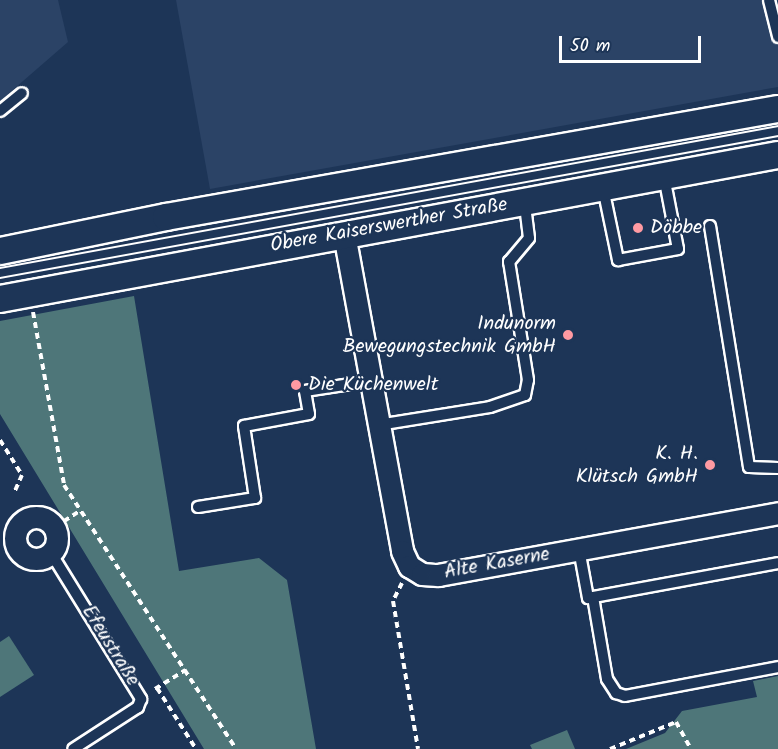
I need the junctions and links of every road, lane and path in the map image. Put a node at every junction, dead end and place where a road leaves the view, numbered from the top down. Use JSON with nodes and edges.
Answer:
{"nodes":[{"id":1,"x":769,"y":0,"type":"edge"},
{"id":2,"x":778,"y":38,"type":"edge"},
{"id":3,"x":22,"y":93,"type":"dead end"},
{"id":4,"x":778,"y":109,"type":"edge"},
{"id":5,"x":0,"y":111,"type":"edge"},
{"id":6,"x":778,"y":155,"type":"edge"},
{"id":7,"x":664,"y":176,"type":"junction"},
{"id":8,"x":602,"y":187,"type":"junction"},
{"id":9,"x":524,"y":201,"type":"junction"},
{"id":10,"x":710,"y":225,"type":"dead end"},
{"id":11,"x":344,"y":234,"type":"junction"},
{"id":12,"x":0,"y":251,"type":"edge"},
{"id":13,"x":30,"y":294,"type":"junction"},
{"id":14,"x":0,"y":299,"type":"edge"},
{"id":15,"x":370,"y":381,"type":"junction"},
{"id":16,"x":378,"y":425,"type":"junction"},
{"id":17,"x":0,"y":440,"type":"edge"},
{"id":18,"x":778,"y":468,"type":"edge"},
{"id":19,"x":14,"y":493,"type":"dead end"},
{"id":20,"x":198,"y":507,"type":"dead end"},
{"id":21,"x":80,"y":511,"type":"junction"},
{"id":22,"x":778,"y":513,"type":"edge"},
{"id":23,"x":55,"y":527,"type":"junction"},
{"id":24,"x":8,"y":540,"type":"edge"},
{"id":25,"x":579,"y":549,"type":"junction"},
{"id":26,"x":51,"y":553,"type":"junction"},
{"id":27,"x":778,"y":563,"type":"edge"},
{"id":28,"x":409,"y":566,"type":"junction"},
{"id":29,"x":593,"y":597,"type":"junction"},
{"id":30,"x":778,"y":667,"type":"edge"},
{"id":31,"x":185,"y":670,"type":"junction"},
{"id":32,"x":157,"y":688,"type":"junction"},
{"id":33,"x":141,"y":699,"type":"junction"},
{"id":34,"x":73,"y":749,"type":"edge"},
{"id":35,"x":196,"y":749,"type":"edge"},
{"id":36,"x":237,"y":749,"type":"edge"},
{"id":37,"x":418,"y":749,"type":"edge"},
{"id":38,"x":610,"y":749,"type":"edge"},
{"id":39,"x":691,"y":749,"type":"edge"}],
"edges":[{"from":1,"to":2,"type":"lane"},
{"from":3,"to":5,"type":"lane"},
{"from":4,"to":12,"type":"street"},
{"from":6,"to":7,"type":"street","name":"Obere Kaiserswerther Straße"},
{"from":7,"to":8,"type":"street","name":"Obere Kaiserswerther Straße"},
{"from":7,"to":8,"type":"lane"},
{"from":8,"to":9,"type":"street","name":"Obere Kaiserswerther Straße"},
{"from":9,"to":11,"type":"street","name":"Obere Kaiserswerther Straße"},
{"from":9,"to":16,"type":"lane"},
{"from":10,"to":18,"type":"lane"},
{"from":11,"to":13,"type":"street","name":"Obere Kaiserswerther Straße"},
{"from":11,"to":15,"type":"street"},
{"from":13,"to":14,"type":"street","name":"Obere Kaiserswerther Straße"},
{"from":13,"to":21,"type":"path"},
{"from":15,"to":16,"type":"street"},
{"from":15,"to":20,"type":"lane"},
{"from":16,"to":28,"type":"street"},
{"from":17,"to":19,"type":"path"},
{"from":21,"to":23,"type":"path"},
{"from":21,"to":31,"type":"path"},
{"from":22,"to":25,"type":"street","name":"Alte Kaserne"},
{"from":23,"to":24,"type":"street"},
{"from":23,"to":26,"type":"street"},
{"from":24,"to":26,"type":"street"},
{"from":25,"to":28,"type":"street","name":"Alte Kaserne"},
{"from":25,"to":29,"type":"lane"},
{"from":26,"to":33,"type":"lane","name":"Efeustraße"},
{"from":27,"to":29,"type":"lane"},
{"from":28,"to":37,"type":"path"},
{"from":29,"to":30,"type":"lane"},
{"from":31,"to":32,"type":"path"},
{"from":31,"to":36,"type":"path"},
{"from":32,"to":33,"type":"path"},
{"from":32,"to":35,"type":"path"},
{"from":33,"to":34,"type":"lane","name":"Efeustraße"},
{"from":38,"to":39,"type":"path"}]}
